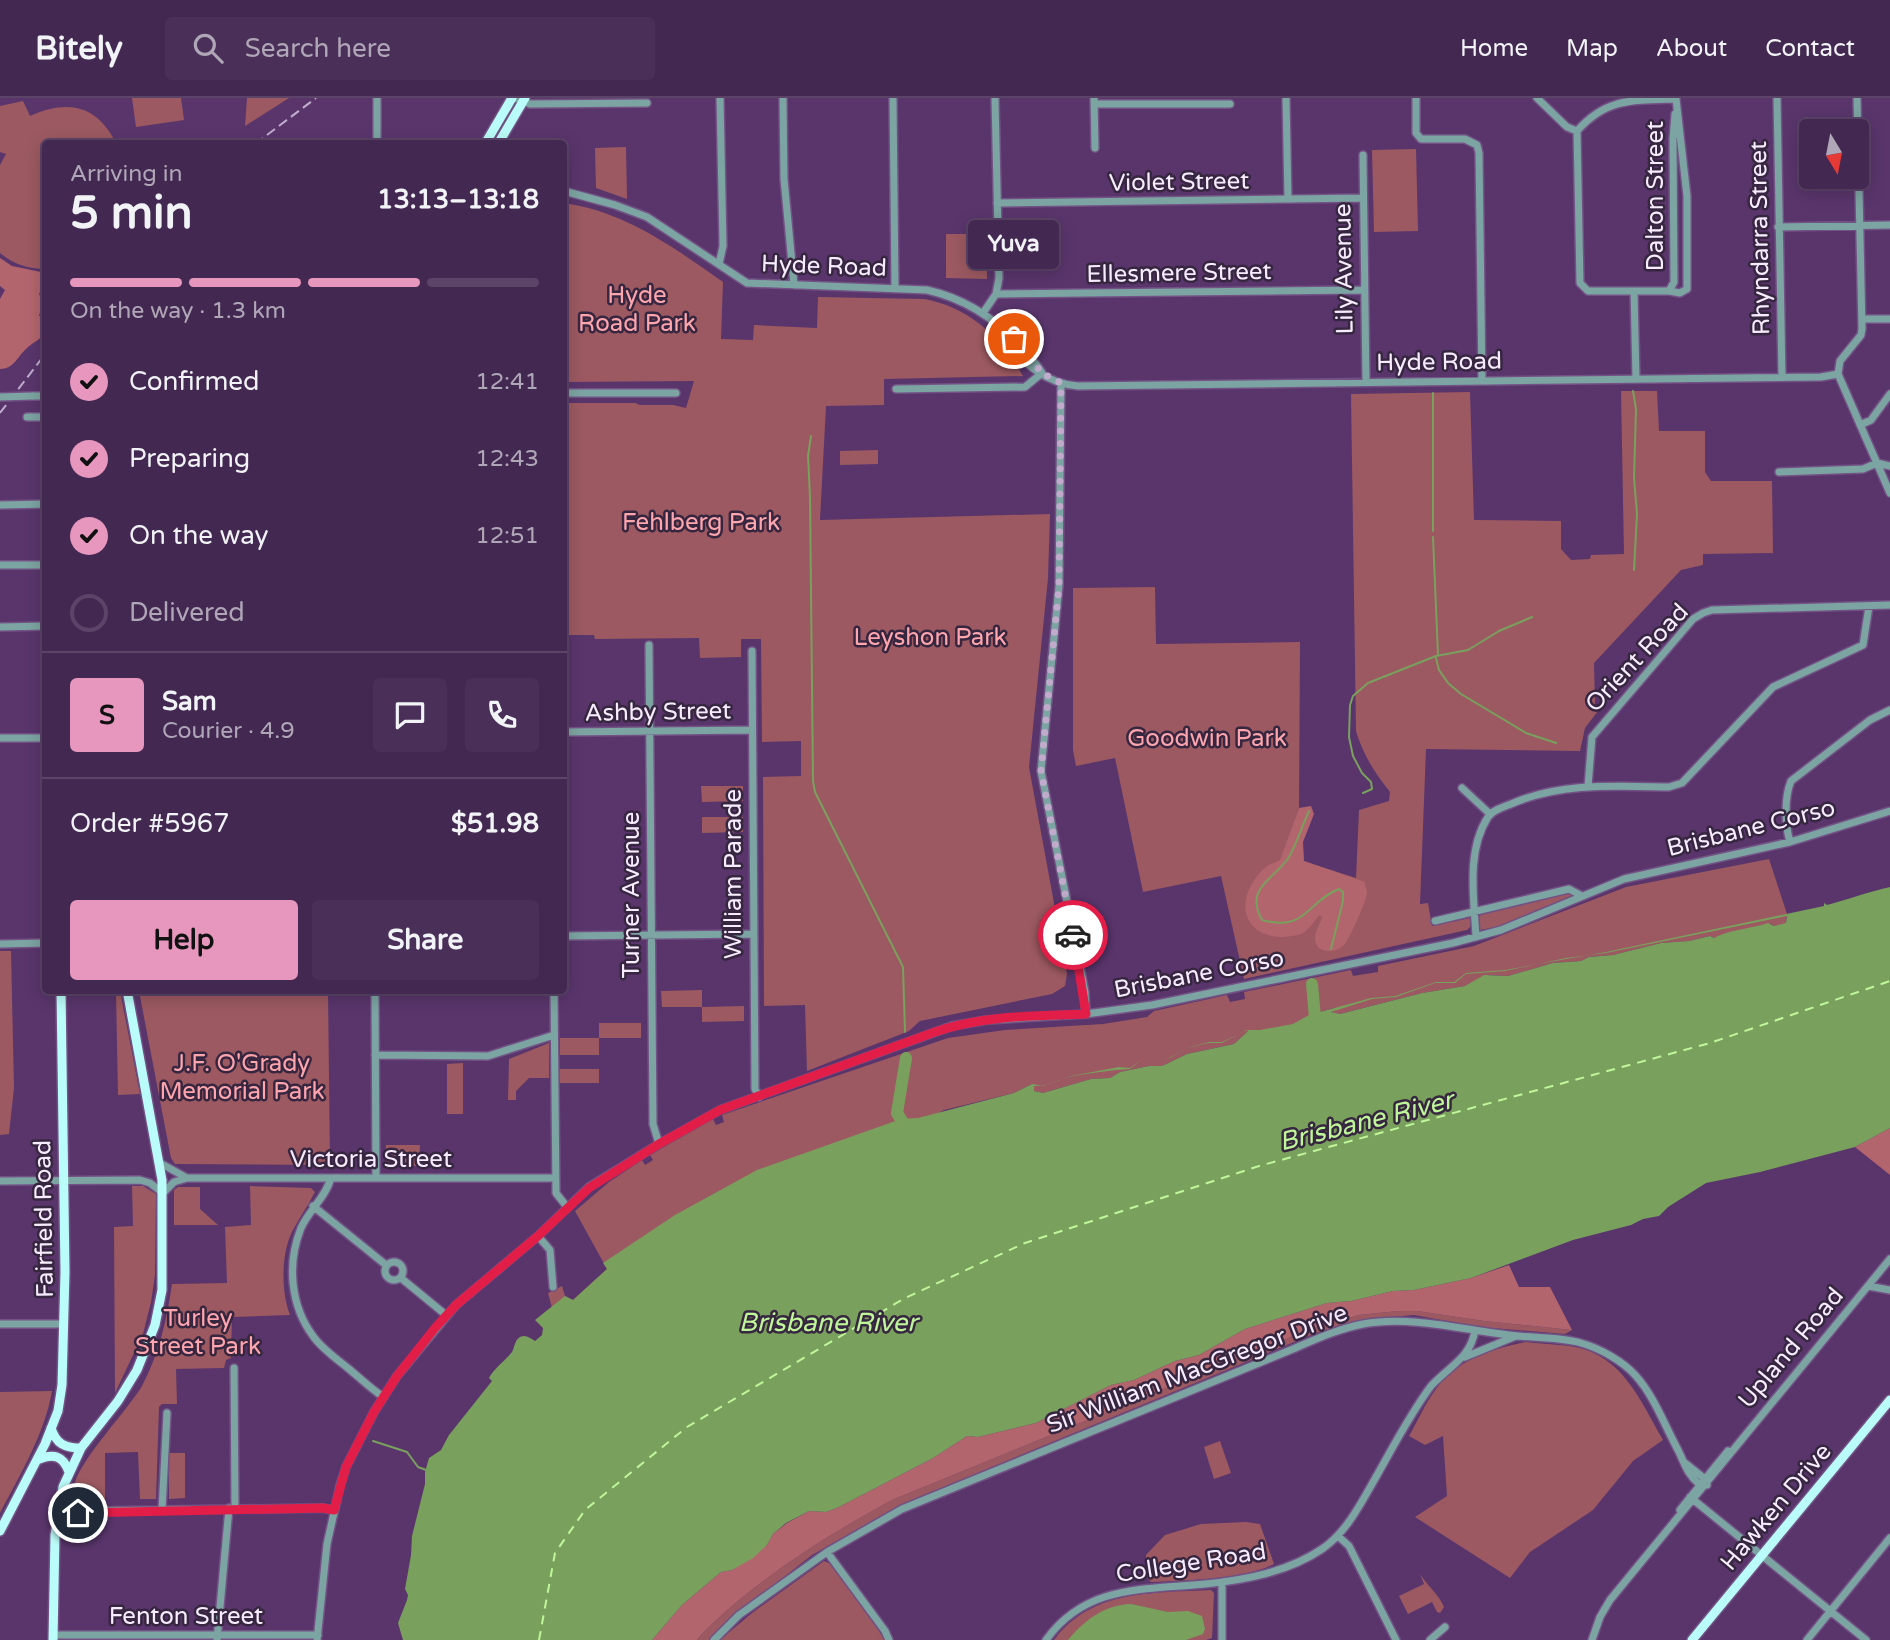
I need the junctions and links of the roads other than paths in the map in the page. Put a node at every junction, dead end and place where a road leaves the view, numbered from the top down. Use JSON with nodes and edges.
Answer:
{"nodes":[{"id":1,"x":377,"y":98,"type":"edge"},
{"id":2,"x":720,"y":98,"type":"edge"},
{"id":3,"x":783,"y":98,"type":"edge"},
{"id":4,"x":893,"y":98,"type":"edge"},
{"id":5,"x":995,"y":98,"type":"edge"},
{"id":6,"x":1286,"y":98,"type":"edge"},
{"id":7,"x":1416,"y":98,"type":"edge"},
{"id":8,"x":1537,"y":98,"type":"edge"},
{"id":9,"x":1777,"y":98,"type":"edge"},
{"id":10,"x":1857,"y":98,"type":"edge"},
{"id":11,"x":519,"y":99,"type":"edge"},
{"id":12,"x":1676,"y":99,"type":"edge"},
{"id":13,"x":1094,"y":101,"type":"edge"},
{"id":14,"x":647,"y":103,"type":"dead end"},
{"id":15,"x":1230,"y":104,"type":"dead end"},
{"id":16,"x":1577,"y":131,"type":"junction"},
{"id":17,"x":377,"y":140,"type":"edge"},
{"id":18,"x":488,"y":140,"type":"edge"},
{"id":19,"x":500,"y":140,"type":"edge"},
{"id":20,"x":1095,"y":148,"type":"dead end"},
{"id":21,"x":1363,"y":155,"type":"dead end"},
{"id":22,"x":567,"y":192,"type":"edge"},
{"id":23,"x":1362,"y":198,"type":"junction"},
{"id":24,"x":1288,"y":200,"type":"junction"},
{"id":25,"x":997,"y":203,"type":"junction"},
{"id":26,"x":1890,"y":225,"type":"edge"},
{"id":27,"x":1860,"y":226,"type":"junction"},
{"id":28,"x":1778,"y":228,"type":"junction"},
{"id":29,"x":719,"y":264,"type":"junction"},
{"id":30,"x":794,"y":285,"type":"junction"},
{"id":31,"x":895,"y":288,"type":"junction"},
{"id":32,"x":1363,"y":290,"type":"junction"},
{"id":33,"x":1669,"y":290,"type":"junction"},
{"id":34,"x":1634,"y":291,"type":"junction"},
{"id":35,"x":996,"y":294,"type":"junction"},
{"id":36,"x":983,"y":313,"type":"junction"},
{"id":37,"x":1862,"y":319,"type":"junction"},
{"id":38,"x":1890,"y":319,"type":"edge"},
{"id":39,"x":1042,"y":373,"type":"junction"},
{"id":40,"x":1838,"y":374,"type":"junction"},
{"id":41,"x":1782,"y":377,"type":"junction"},
{"id":42,"x":1636,"y":379,"type":"junction"},
{"id":43,"x":1366,"y":382,"type":"junction"},
{"id":44,"x":1482,"y":382,"type":"junction"},
{"id":45,"x":1061,"y":383,"type":"junction"},
{"id":46,"x":896,"y":389,"type":"dead end"},
{"id":47,"x":567,"y":393,"type":"edge"},
{"id":48,"x":676,"y":393,"type":"dead end"},
{"id":49,"x":1890,"y":394,"type":"edge"},
{"id":50,"x":42,"y":396,"type":"edge"},
{"id":51,"x":0,"y":397,"type":"edge"},
{"id":52,"x":42,"y":416,"type":"edge"},
{"id":53,"x":27,"y":417,"type":"dead end"},
{"id":54,"x":1860,"y":425,"type":"junction"},
{"id":55,"x":1877,"y":463,"type":"junction"},
{"id":56,"x":1890,"y":466,"type":"edge"},
{"id":57,"x":1779,"y":472,"type":"dead end"},
{"id":58,"x":1890,"y":493,"type":"edge"},
{"id":59,"x":42,"y":504,"type":"edge"},
{"id":60,"x":0,"y":505,"type":"edge"},
{"id":61,"x":0,"y":565,"type":"edge"},
{"id":62,"x":42,"y":565,"type":"edge"},
{"id":63,"x":1890,"y":604,"type":"edge"},
{"id":64,"x":1869,"y":606,"type":"junction"},
{"id":65,"x":42,"y":626,"type":"edge"},
{"id":66,"x":0,"y":627,"type":"edge"},
{"id":67,"x":649,"y":645,"type":"dead end"},
{"id":68,"x":752,"y":650,"type":"dead end"},
{"id":69,"x":1890,"y":710,"type":"edge"},
{"id":70,"x":752,"y":730,"type":"junction"},
{"id":71,"x":649,"y":731,"type":"junction"},
{"id":72,"x":567,"y":732,"type":"edge"},
{"id":73,"x":0,"y":738,"type":"edge"},
{"id":74,"x":42,"y":738,"type":"edge"},
{"id":75,"x":1588,"y":786,"type":"junction"},
{"id":76,"x":1462,"y":788,"type":"dead end"},
{"id":77,"x":1890,"y":811,"type":"edge"},
{"id":78,"x":1490,"y":814,"type":"junction"},
{"id":79,"x":1790,"y":842,"type":"junction"},
{"id":80,"x":1582,"y":896,"type":"junction"},
{"id":81,"x":1474,"y":911,"type":"junction"},
{"id":82,"x":1435,"y":921,"type":"dead end"},
{"id":83,"x":753,"y":934,"type":"junction"},
{"id":84,"x":650,"y":935,"type":"junction"},
{"id":85,"x":567,"y":936,"type":"edge"},
{"id":86,"x":1476,"y":937,"type":"junction"},
{"id":87,"x":42,"y":943,"type":"edge"},
{"id":88,"x":0,"y":944,"type":"edge"},
{"id":89,"x":61,"y":994,"type":"edge"},
{"id":90,"x":128,"y":994,"type":"edge"},
{"id":91,"x":375,"y":994,"type":"edge"},
{"id":92,"x":554,"y":994,"type":"edge"},
{"id":93,"x":1086,"y":1014,"type":"junction"},
{"id":94,"x":554,"y":1035,"type":"junction"},
{"id":95,"x":375,"y":1055,"type":"junction"},
{"id":96,"x":759,"y":1097,"type":"junction"},
{"id":97,"x":659,"y":1144,"type":"junction"},
{"id":98,"x":160,"y":1163,"type":"junction"},
{"id":99,"x":187,"y":1178,"type":"junction"},
{"id":100,"x":331,"y":1178,"type":"junction"},
{"id":101,"x":376,"y":1178,"type":"junction"},
{"id":102,"x":555,"y":1178,"type":"junction"},
{"id":103,"x":0,"y":1181,"type":"edge"},
{"id":104,"x":63,"y":1181,"type":"junction"},
{"id":105,"x":163,"y":1192,"type":"junction"},
{"id":106,"x":313,"y":1206,"type":"junction"},
{"id":107,"x":567,"y":1207,"type":"junction"},
{"id":108,"x":538,"y":1236,"type":"junction"},
{"id":109,"x":1890,"y":1259,"type":"edge"},
{"id":110,"x":386,"y":1265,"type":"junction"},
{"id":111,"x":401,"y":1278,"type":"junction"},
{"id":112,"x":1868,"y":1286,"type":"junction"},
{"id":113,"x":553,"y":1287,"type":"dead end"},
{"id":114,"x":1890,"y":1290,"type":"edge"},
{"id":115,"x":446,"y":1315,"type":"junction"},
{"id":116,"x":0,"y":1324,"type":"edge"},
{"id":117,"x":64,"y":1324,"type":"junction"},
{"id":118,"x":1475,"y":1330,"type":"junction"},
{"id":119,"x":1516,"y":1336,"type":"junction"},
{"id":120,"x":1463,"y":1358,"type":"junction"},
{"id":121,"x":234,"y":1368,"type":"dead end"},
{"id":122,"x":382,"y":1396,"type":"junction"},
{"id":123,"x":1890,"y":1400,"type":"edge"},
{"id":124,"x":167,"y":1413,"type":"dead end"},
{"id":125,"x":51,"y":1428,"type":"junction"},
{"id":126,"x":81,"y":1448,"type":"junction"},
{"id":127,"x":37,"y":1460,"type":"junction"},
{"id":128,"x":69,"y":1472,"type":"junction"},
{"id":129,"x":1704,"y":1483,"type":"junction"},
{"id":130,"x":63,"y":1487,"type":"junction"},
{"id":131,"x":1692,"y":1499,"type":"junction"},
{"id":132,"x":232,"y":1508,"type":"junction"},
{"id":133,"x":162,"y":1510,"type":"junction"},
{"id":134,"x":334,"y":1510,"type":"junction"},
{"id":135,"x":89,"y":1511,"type":"junction"},
{"id":136,"x":57,"y":1515,"type":"junction"},
{"id":137,"x":0,"y":1531,"type":"edge"},
{"id":138,"x":1338,"y":1536,"type":"junction"},
{"id":139,"x":1890,"y":1538,"type":"edge"},
{"id":140,"x":827,"y":1552,"type":"junction"},
{"id":141,"x":1761,"y":1556,"type":"junction"},
{"id":142,"x":1222,"y":1582,"type":"junction"},
{"id":143,"x":1829,"y":1612,"type":"junction"},
{"id":144,"x":1445,"y":1627,"type":"dead end"},
{"id":145,"x":217,"y":1637,"type":"edge"},
{"id":146,"x":318,"y":1637,"type":"edge"},
{"id":147,"x":53,"y":1638,"type":"edge"},
{"id":148,"x":714,"y":1640,"type":"edge"},
{"id":149,"x":889,"y":1640,"type":"edge"},
{"id":150,"x":1046,"y":1640,"type":"edge"},
{"id":151,"x":1222,"y":1640,"type":"edge"},
{"id":152,"x":1396,"y":1640,"type":"edge"},
{"id":153,"x":1430,"y":1640,"type":"edge"},
{"id":154,"x":1591,"y":1640,"type":"edge"},
{"id":155,"x":1692,"y":1640,"type":"edge"},
{"id":156,"x":1807,"y":1640,"type":"edge"},
{"id":157,"x":1866,"y":1640,"type":"edge"}],
"edges":[{"from":1,"to":17,"type":"street"},
{"from":2,"to":29,"type":"street"},
{"from":3,"to":30,"type":"street"},
{"from":4,"to":31,"type":"street"},
{"from":5,"to":25,"type":"street"},
{"from":6,"to":24,"type":"street"},
{"from":7,"to":44,"type":"street"},
{"from":8,"to":16,"type":"street"},
{"from":9,"to":28,"type":"street","name":"Rhyndarra Street"},
{"from":10,"to":27,"type":"street"},
{"from":11,"to":14,"type":"street"},
{"from":11,"to":18,"type":"main road"},
{"from":11,"to":19,"type":"main road"},
{"from":12,"to":16,"type":"street"},
{"from":12,"to":33,"type":"street","name":"Dalton Street"},
{"from":12,"to":33,"type":"street","name":"Dalton Street"},
{"from":13,"to":15,"type":"street"},
{"from":13,"to":20,"type":"street"},
{"from":16,"to":34,"type":"street"},
{"from":21,"to":23,"type":"street","name":"Lily Avenue"},
{"from":22,"to":29,"type":"street","name":"Hyde Road"},
{"from":23,"to":24,"type":"street","name":"Violet Street"},
{"from":23,"to":32,"type":"street","name":"Lily Avenue"},
{"from":24,"to":25,"type":"street","name":"Violet Street"},
{"from":25,"to":35,"type":"street"},
{"from":26,"to":27,"type":"street"},
{"from":27,"to":28,"type":"street"},
{"from":27,"to":37,"type":"street"},
{"from":28,"to":41,"type":"street","name":"Rhyndarra Street"},
{"from":29,"to":30,"type":"street","name":"Hyde Road"},
{"from":30,"to":31,"type":"street","name":"Hyde Road"},
{"from":31,"to":36,"type":"street","name":"Hyde Road"},
{"from":32,"to":35,"type":"street","name":"Ellesmere Street"},
{"from":32,"to":43,"type":"street","name":"Lily Avenue"},
{"from":33,"to":34,"type":"street"},
{"from":34,"to":42,"type":"street"},
{"from":35,"to":36,"type":"street"},
{"from":36,"to":39,"type":"street","name":"Hyde Road"},
{"from":37,"to":38,"type":"street"},
{"from":37,"to":40,"type":"street"},
{"from":39,"to":45,"type":"street","name":"Hyde Road"},
{"from":39,"to":46,"type":"street"},
{"from":40,"to":41,"type":"street","name":"Hyde Road"},
{"from":40,"to":54,"type":"street"},
{"from":41,"to":42,"type":"street","name":"Hyde Road"},
{"from":42,"to":44,"type":"street","name":"Hyde Road"},
{"from":43,"to":44,"type":"street","name":"Hyde Road"},
{"from":43,"to":45,"type":"street","name":"Hyde Road"},
{"from":45,"to":93,"type":"street"},
{"from":47,"to":48,"type":"street"},
{"from":49,"to":54,"type":"street"},
{"from":50,"to":51,"type":"street","bridge":true},
{"from":52,"to":53,"type":"street"},
{"from":54,"to":55,"type":"street"},
{"from":55,"to":56,"type":"street"},
{"from":55,"to":57,"type":"street"},
{"from":55,"to":58,"type":"street"},
{"from":59,"to":60,"type":"street"},
{"from":61,"to":62,"type":"street"},
{"from":63,"to":64,"type":"street","name":"Orient Road"},
{"from":64,"to":75,"type":"street"},
{"from":64,"to":75,"type":"street","name":"Orient Road"},
{"from":65,"to":66,"type":"street"},
{"from":67,"to":71,"type":"street","name":"Turner Avenue"},
{"from":68,"to":70,"type":"street","name":"William Parade"},
{"from":69,"to":79,"type":"street"},
{"from":70,"to":71,"type":"street","name":"Ashby Street"},
{"from":70,"to":83,"type":"street","name":"William Parade"},
{"from":71,"to":72,"type":"street","name":"Ashby Street"},
{"from":71,"to":84,"type":"street","name":"Turner Avenue"},
{"from":73,"to":74,"type":"street"},
{"from":75,"to":78,"type":"street"},
{"from":76,"to":78,"type":"street"},
{"from":77,"to":79,"type":"street","name":"Brisbane Corso"},
{"from":78,"to":81,"type":"street"},
{"from":79,"to":80,"type":"street","name":"Brisbane Corso"},
{"from":80,"to":81,"type":"street","name":"Brisbane Corso"},
{"from":80,"to":86,"type":"street","name":"Brisbane Corso"},
{"from":81,"to":82,"type":"street","name":"Brisbane Corso"},
{"from":81,"to":86,"type":"street"},
{"from":83,"to":84,"type":"street"},
{"from":83,"to":96,"type":"street","name":"William Parade"},
{"from":84,"to":85,"type":"street"},
{"from":84,"to":97,"type":"street","name":"Turner Avenue"},
{"from":86,"to":93,"type":"street","name":"Brisbane Corso"},
{"from":87,"to":88,"type":"street"},
{"from":89,"to":104,"type":"main road","name":"Fairfield Road"},
{"from":90,"to":98,"type":"main road"},
{"from":91,"to":95,"type":"street"},
{"from":92,"to":94,"type":"street"},
{"from":93,"to":96,"type":"street","name":"Brisbane Corso"},
{"from":94,"to":95,"type":"street"},
{"from":94,"to":102,"type":"street"},
{"from":95,"to":101,"type":"street"},
{"from":96,"to":97,"type":"street","name":"Brisbane Corso"},
{"from":97,"to":107,"type":"street","name":"Brisbane Corso"},
{"from":98,"to":99,"type":"street","name":"Victoria Street"},
{"from":98,"to":105,"type":"main road"},
{"from":99,"to":100,"type":"street","name":"Victoria Street"},
{"from":99,"to":105,"type":"street"},
{"from":100,"to":101,"type":"street","name":"Victoria Street"},
{"from":100,"to":106,"type":"street"},
{"from":101,"to":102,"type":"street","name":"Victoria Street"},
{"from":102,"to":107,"type":"street"},
{"from":103,"to":104,"type":"street"},
{"from":104,"to":105,"type":"street"},
{"from":104,"to":117,"type":"main road","name":"Fairfield Road"},
{"from":105,"to":126,"type":"main road"},
{"from":106,"to":110,"type":"street"},
{"from":106,"to":122,"type":"street"},
{"from":107,"to":108,"type":"street","name":"Brisbane Corso"},
{"from":108,"to":113,"type":"street"},
{"from":108,"to":115,"type":"street","name":"Brisbane Corso"},
{"from":109,"to":112,"type":"street","name":"Upland Road"},
{"from":110,"to":111,"type":"street"},
{"from":110,"to":111,"type":"street"},
{"from":111,"to":115,"type":"street"},
{"from":112,"to":114,"type":"street"},
{"from":112,"to":129,"type":"street","name":"Upland Road"},
{"from":115,"to":122,"type":"street","name":"Brisbane Corso"},
{"from":116,"to":117,"type":"street"},
{"from":117,"to":125,"type":"main road","name":"Fairfield Road"},
{"from":118,"to":119,"type":"street","name":"Sir William MacGregor Drive"},
{"from":118,"to":120,"type":"street","name":"College Road"},
{"from":118,"to":140,"type":"street","name":"Sir William MacGregor Drive"},
{"from":119,"to":120,"type":"street","name":"College Road"},
{"from":119,"to":129,"type":"street","name":"Sir William MacGregor Drive"},
{"from":120,"to":138,"type":"street","name":"College Road"},
{"from":121,"to":132,"type":"street"},
{"from":122,"to":134,"type":"street","name":"Brisbane Corso"},
{"from":123,"to":141,"type":"main road","name":"Hawken Drive"},
{"from":124,"to":133,"type":"street"},
{"from":125,"to":126,"type":"main road"},
{"from":125,"to":127,"type":"main road","name":"Fairfield Road"},
{"from":126,"to":128,"type":"main road"},
{"from":127,"to":128,"type":"main road"},
{"from":127,"to":137,"type":"main road","name":"Fairfield Road"},
{"from":128,"to":130,"type":"main road"},
{"from":129,"to":131,"type":"street","name":"Upland Road"},
{"from":130,"to":135,"type":"street"},
{"from":130,"to":136,"type":"main road"},
{"from":131,"to":141,"type":"street"},
{"from":131,"to":154,"type":"street","name":"Upland Road"},
{"from":132,"to":133,"type":"street"},
{"from":132,"to":134,"type":"street"},
{"from":132,"to":145,"type":"street"},
{"from":133,"to":135,"type":"street"},
{"from":134,"to":146,"type":"street","name":"Brisbane Corso"},
{"from":135,"to":136,"type":"street"},
{"from":136,"to":147,"type":"main road"},
{"from":138,"to":142,"type":"street","name":"College Road"},
{"from":138,"to":152,"type":"street"},
{"from":139,"to":143,"type":"street"},
{"from":140,"to":148,"type":"street","name":"Sir William MacGregor Drive"},
{"from":140,"to":149,"type":"street"},
{"from":141,"to":143,"type":"street"},
{"from":141,"to":155,"type":"main road","name":"Hawken Drive"},
{"from":142,"to":150,"type":"street","name":"College Road"},
{"from":142,"to":151,"type":"street"},
{"from":143,"to":156,"type":"street"},
{"from":143,"to":157,"type":"street"},
{"from":144,"to":153,"type":"street"},
{"from":145,"to":146,"type":"street","name":"Fenton Street"},
{"from":145,"to":147,"type":"street","name":"Fenton Street"}]}
